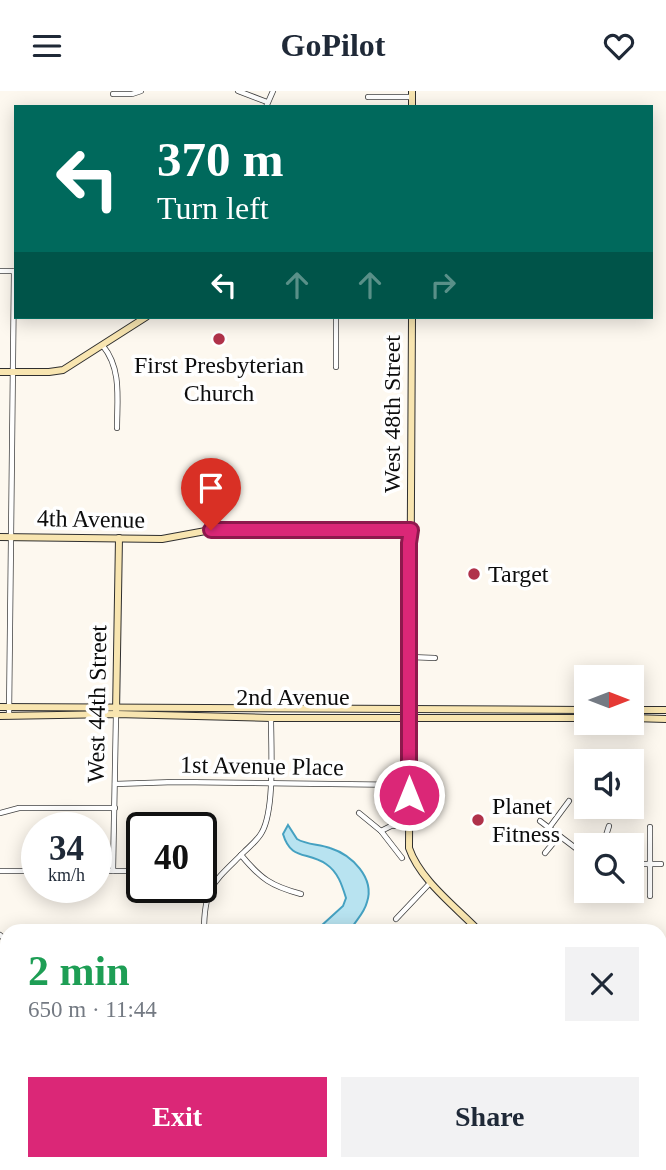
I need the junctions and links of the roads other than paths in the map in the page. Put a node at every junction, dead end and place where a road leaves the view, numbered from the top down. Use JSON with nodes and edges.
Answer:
{"nodes":[{"id":1,"x":141,"y":91,"type":"edge"},
{"id":2,"x":237,"y":91,"type":"edge"},
{"id":3,"x":273,"y":91,"type":"edge"},
{"id":4,"x":113,"y":94,"type":"dead end"},
{"id":5,"x":412,"y":94,"type":"edge"},
{"id":6,"x":368,"y":97,"type":"dead end"},
{"id":7,"x":267,"y":104,"type":"edge"},
{"id":8,"x":14,"y":296,"type":"edge"},
{"id":9,"x":142,"y":319,"type":"edge"},
{"id":10,"x":336,"y":319,"type":"edge"},
{"id":11,"x":411,"y":319,"type":"edge"},
{"id":12,"x":103,"y":346,"type":"junction"},
{"id":13,"x":336,"y":367,"type":"dead end"},
{"id":14,"x":0,"y":372,"type":"edge"},
{"id":15,"x":11,"y":372,"type":"junction"},
{"id":16,"x":117,"y":428,"type":"dead end"},
{"id":17,"x":264,"y":530,"type":"joint"},
{"id":18,"x":411,"y":530,"type":"junction"},
{"id":19,"x":0,"y":537,"type":"edge"},
{"id":20,"x":10,"y":537,"type":"junction"},
{"id":21,"x":119,"y":538,"type":"junction"},
{"id":22,"x":409,"y":657,"type":"junction"},
{"id":23,"x":435,"y":658,"type":"dead end"},
{"id":24,"x":0,"y":707,"type":"edge"},
{"id":25,"x":9,"y":707,"type":"junction"},
{"id":26,"x":574,"y":710,"type":"edge"},
{"id":27,"x":644,"y":710,"type":"edge"},
{"id":28,"x":666,"y":710,"type":"edge"},
{"id":29,"x":116,"y":711,"type":"junction"},
{"id":30,"x":409,"y":713,"type":"junction"},
{"id":31,"x":0,"y":716,"type":"edge"},
{"id":32,"x":9,"y":716,"type":"junction"},
{"id":33,"x":271,"y":717,"type":"junction"},
{"id":34,"x":574,"y":718,"type":"edge"},
{"id":35,"x":644,"y":718,"type":"edge"},
{"id":36,"x":666,"y":719,"type":"edge"},
{"id":37,"x":115,"y":784,"type":"junction"},
{"id":38,"x":270,"y":785,"type":"junction"},
{"id":39,"x":408,"y":785,"type":"junction"},
{"id":40,"x":569,"y":801,"type":"dead end"},
{"id":41,"x":115,"y":808,"type":"junction"},
{"id":42,"x":0,"y":813,"type":"edge"},
{"id":43,"x":359,"y":813,"type":"dead end"},
{"id":44,"x":540,"y":821,"type":"dead end"},
{"id":45,"x":409,"y":825,"type":"junction"},
{"id":46,"x":609,"y":826,"type":"dead end"},
{"id":47,"x":650,"y":827,"type":"dead end"},
{"id":48,"x":549,"y":828,"type":"junction"},
{"id":49,"x":381,"y":831,"type":"junction"},
{"id":50,"x":607,"y":833,"type":"edge"},
{"id":51,"x":559,"y":836,"type":"junction"},
{"id":52,"x":574,"y":847,"type":"edge"},
{"id":53,"x":545,"y":853,"type":"dead end"},
{"id":54,"x":241,"y":855,"type":"junction"},
{"id":55,"x":402,"y":857,"type":"dead end"},
{"id":56,"x":644,"y":864,"type":"edge"},
{"id":57,"x":650,"y":864,"type":"junction"},
{"id":58,"x":661,"y":865,"type":"dead end"},
{"id":59,"x":0,"y":871,"type":"edge"},
{"id":60,"x":21,"y":871,"type":"edge"},
{"id":61,"x":113,"y":871,"type":"joint"},
{"id":62,"x":126,"y":871,"type":"edge"},
{"id":63,"x":217,"y":880,"type":"edge"},
{"id":64,"x":430,"y":883,"type":"junction"},
{"id":65,"x":301,"y":894,"type":"dead end"},
{"id":66,"x":650,"y":896,"type":"dead end"},
{"id":67,"x":206,"y":903,"type":"edge"},
{"id":68,"x":396,"y":919,"type":"dead end"},
{"id":69,"x":205,"y":924,"type":"edge"},
{"id":70,"x":472,"y":924,"type":"edge"}],
"edges":[{"from":1,"to":4,"type":"street"},
{"from":2,"to":7,"type":"street"},
{"from":3,"to":7,"type":"street"},
{"from":5,"to":6,"type":"street"},
{"from":8,"to":15,"type":"street"},
{"from":9,"to":12,"type":"street"},
{"from":10,"to":13,"type":"street"},
{"from":11,"to":18,"type":"street","name":"West 48th Street"},
{"from":12,"to":15,"type":"street"},
{"from":12,"to":16,"type":"street"},
{"from":14,"to":15,"type":"street"},
{"from":15,"to":20,"type":"street"},
{"from":17,"to":18,"type":"street"},
{"from":17,"to":21,"type":"street","name":"4th Avenue"},
{"from":18,"to":22,"type":"street","name":"West 48th Street"},
{"from":19,"to":20,"type":"street","name":"4th Avenue"},
{"from":20,"to":21,"type":"street","name":"4th Avenue"},
{"from":20,"to":25,"type":"street"},
{"from":21,"to":29,"type":"street","name":"West 44th Street"},
{"from":22,"to":23,"type":"street"},
{"from":22,"to":30,"type":"street","name":"West 48th Street"},
{"from":24,"to":25,"type":"street","name":"2nd Avenue"},
{"from":25,"to":29,"type":"street","name":"2nd Avenue"},
{"from":25,"to":32,"type":"street"},
{"from":26,"to":30,"type":"street","name":"2nd Avenue"},
{"from":27,"to":28,"type":"street"},
{"from":29,"to":30,"type":"street","name":"2nd Avenue"},
{"from":29,"to":32,"type":"street","name":"2nd Avenue"},
{"from":29,"to":33,"type":"street","name":"2nd Avenue"},
{"from":29,"to":37,"type":"street","name":"West 44th Street"},
{"from":30,"to":33,"type":"street","name":"2nd Avenue"},
{"from":30,"to":34,"type":"street","name":"2nd Avenue"},
{"from":30,"to":39,"type":"street","name":"West 48th Street"},
{"from":31,"to":32,"type":"street","name":"2nd Avenue"},
{"from":33,"to":38,"type":"street"},
{"from":35,"to":36,"type":"street"},
{"from":37,"to":38,"type":"street","name":"1st Avenue Place"},
{"from":37,"to":41,"type":"street","name":"West 44th Street"},
{"from":38,"to":39,"type":"street","name":"1st Avenue Place"},
{"from":38,"to":54,"type":"street"},
{"from":39,"to":45,"type":"street","name":"West 48th Street"},
{"from":40,"to":48,"type":"street"},
{"from":41,"to":42,"type":"street"},
{"from":41,"to":61,"type":"street","name":"West 44th Street"},
{"from":43,"to":49,"type":"street"},
{"from":44,"to":48,"type":"street"},
{"from":45,"to":49,"type":"street"},
{"from":45,"to":64,"type":"street","name":"West 48th Street"},
{"from":46,"to":50,"type":"street"},
{"from":47,"to":57,"type":"street"},
{"from":48,"to":51,"type":"street"},
{"from":49,"to":55,"type":"street"},
{"from":51,"to":52,"type":"street"},
{"from":51,"to":53,"type":"street"},
{"from":54,"to":63,"type":"street"},
{"from":54,"to":65,"type":"street"},
{"from":56,"to":57,"type":"street"},
{"from":57,"to":58,"type":"street"},
{"from":57,"to":66,"type":"street"},
{"from":59,"to":60,"type":"street"},
{"from":61,"to":62,"type":"street"},
{"from":64,"to":68,"type":"street"},
{"from":64,"to":70,"type":"street","name":"West 48th Street"},
{"from":67,"to":69,"type":"street"}]}
